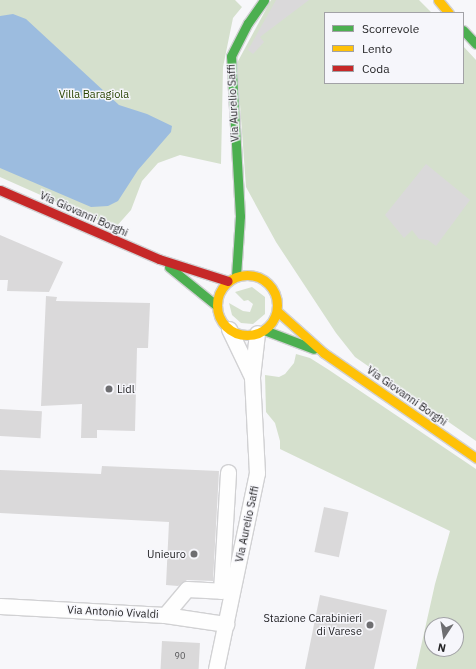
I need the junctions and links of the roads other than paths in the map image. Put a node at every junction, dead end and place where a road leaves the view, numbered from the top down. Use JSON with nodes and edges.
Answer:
{"nodes":[{"id":1,"x":264,"y":0,"type":"edge"},
{"id":2,"x":438,"y":0,"type":"edge"},
{"id":3,"x":448,"y":12,"type":"edge"},
{"id":4,"x":464,"y":31,"type":"edge"},
{"id":5,"x":476,"y":44,"type":"edge"},
{"id":6,"x":0,"y":190,"type":"edge"},
{"id":7,"x":240,"y":216,"type":"junction"},
{"id":8,"x":247,"y":246,"type":"dead end"},
{"id":9,"x":158,"y":258,"type":"junction"},
{"id":10,"x":232,"y":278,"type":"junction"},
{"id":11,"x":217,"y":306,"type":"junction"},
{"id":12,"x":277,"y":311,"type":"junction"},
{"id":13,"x":229,"y":329,"type":"junction"},
{"id":14,"x":261,"y":332,"type":"junction"},
{"id":15,"x":324,"y":353,"type":"junction"},
{"id":16,"x":252,"y":377,"type":"junction"},
{"id":17,"x":476,"y":458,"type":"edge"},
{"id":18,"x":228,"y":472,"type":"dead end"},
{"id":19,"x":224,"y":533,"type":"junction"},
{"id":20,"x":245,"y":535,"type":"junction"},
{"id":21,"x":0,"y":606,"type":"edge"},
{"id":22,"x":165,"y":615,"type":"junction"},
{"id":23,"x":226,"y":624,"type":"junction"},
{"id":24,"x":216,"y":669,"type":"edge"}],
"edges":[{"from":1,"to":7,"type":"main road","name":"Via Aurelio Saffi"},
{"from":2,"to":3,"type":"main road"},
{"from":4,"to":5,"type":"main road"},
{"from":6,"to":9,"type":"main road","name":"Via Giovanni Borghi"},
{"from":7,"to":8,"type":"main road","name":"Via Aurelio Saffi"},
{"from":7,"to":10,"type":"main road","name":"Via Aurelio Saffi"},
{"from":9,"to":10,"type":"main road","name":"Via Giovanni Borghi"},
{"from":9,"to":11,"type":"main road","name":"Via Giovanni Borghi"},
{"from":10,"to":11,"type":"main road"},
{"from":10,"to":12,"type":"main road"},
{"from":11,"to":13,"type":"main road"},
{"from":12,"to":14,"type":"main road"},
{"from":12,"to":15,"type":"main road","name":"Via Giovanni Borghi"},
{"from":13,"to":14,"type":"main road"},
{"from":13,"to":16,"type":"street","name":"Via Aurelio Saffi"},
{"from":14,"to":15,"type":"main road","name":"Via Giovanni Borghi"},
{"from":14,"to":16,"type":"street","name":"Via Aurelio Saffi"},
{"from":15,"to":17,"type":"main road","name":"Via Giovanni Borghi"},
{"from":16,"to":20,"type":"street","name":"Via Aurelio Saffi"},
{"from":18,"to":19,"type":"street"},
{"from":19,"to":20,"type":"street"},
{"from":19,"to":22,"type":"street"},
{"from":20,"to":23,"type":"street","name":"Via Aurelio Saffi"},
{"from":21,"to":22,"type":"street","name":"Via Antonio Vivaldi"},
{"from":22,"to":23,"type":"street","name":"Via Antonio Vivaldi"},
{"from":23,"to":24,"type":"street","name":"Via Aurelio Saffi"}]}
